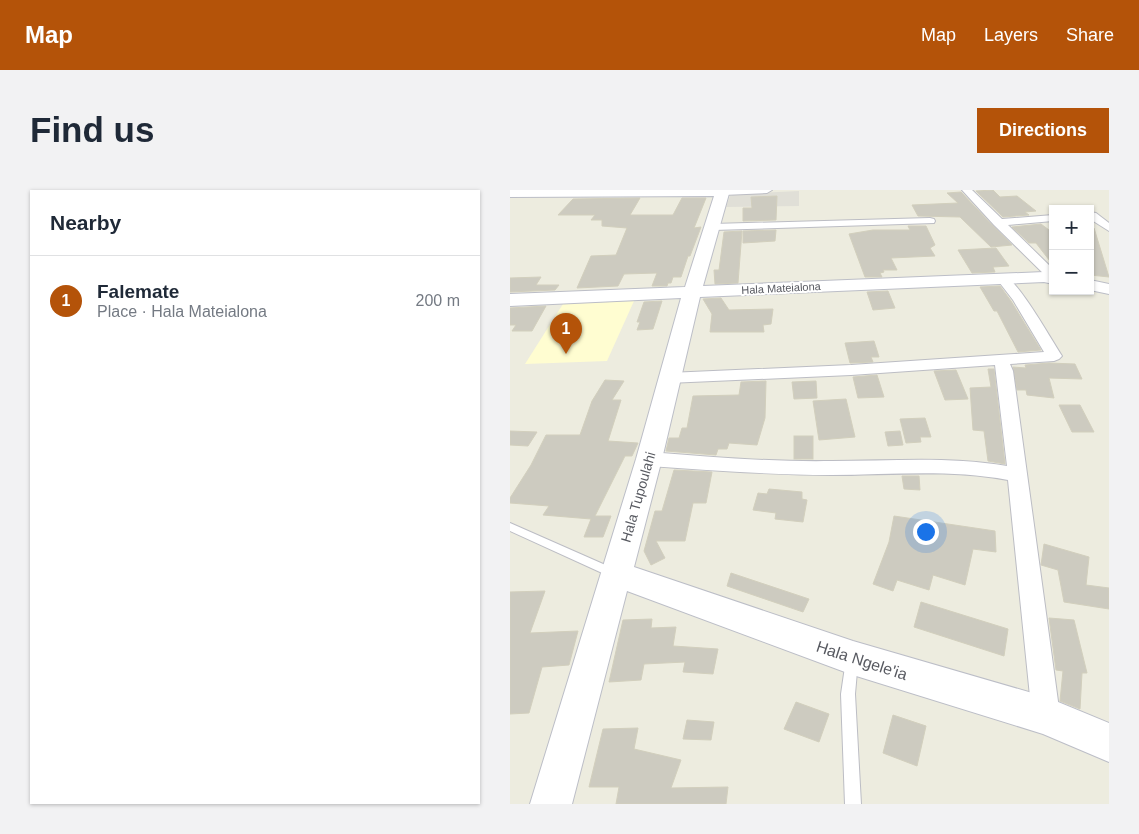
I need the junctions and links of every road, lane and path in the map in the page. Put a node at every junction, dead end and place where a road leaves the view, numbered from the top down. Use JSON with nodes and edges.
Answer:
{"nodes":[{"id":1,"x":767,"y":190,"type":"edge"},
{"id":2,"x":967,"y":190,"type":"edge"},
{"id":3,"x":723,"y":191,"type":"edge"},
{"id":4,"x":510,"y":192,"type":"edge"},
{"id":5,"x":1109,"y":214,"type":"edge"},
{"id":6,"x":1094,"y":215,"type":"edge"},
{"id":7,"x":1094,"y":217,"type":"edge"},
{"id":8,"x":1049,"y":218,"type":"edge"},
{"id":9,"x":930,"y":222,"type":"dead end"},
{"id":10,"x":998,"y":222,"type":"junction"},
{"id":11,"x":713,"y":227,"type":"junction"},
{"id":12,"x":1109,"y":228,"type":"edge"},
{"id":13,"x":1049,"y":274,"type":"edge"},
{"id":14,"x":1002,"y":278,"type":"junction"},
{"id":15,"x":1049,"y":278,"type":"edge"},
{"id":16,"x":1094,"y":286,"type":"edge"},
{"id":17,"x":1109,"y":288,"type":"edge"},
{"id":18,"x":692,"y":292,"type":"junction"},
{"id":19,"x":510,"y":300,"type":"edge"},
{"id":20,"x":1001,"y":359,"type":"junction"},
{"id":21,"x":668,"y":378,"type":"junction"},
{"id":22,"x":649,"y":458,"type":"junction"},
{"id":23,"x":1017,"y":474,"type":"junction"},
{"id":24,"x":511,"y":527,"type":"edge"},
{"id":25,"x":616,"y":574,"type":"junction"},
{"id":26,"x":853,"y":658,"type":"junction"},
{"id":27,"x":1046,"y":716,"type":"junction"},
{"id":28,"x":1109,"y":743,"type":"edge"},
{"id":29,"x":551,"y":804,"type":"edge"},
{"id":30,"x":853,"y":804,"type":"edge"}],
"edges":[{"from":1,"to":3,"type":"street"},
{"from":2,"to":10,"type":"street"},
{"from":3,"to":4,"type":"street"},
{"from":3,"to":11,"type":"street","name":"Hala Tupoulahi"},
{"from":5,"to":6,"type":"street"},
{"from":7,"to":12,"type":"street"},
{"from":8,"to":10,"type":"street"},
{"from":9,"to":11,"type":"street"},
{"from":10,"to":13,"type":"street"},
{"from":11,"to":18,"type":"street","name":"Hala Tupoulahi"},
{"from":14,"to":15,"type":"street","name":"Hala Mateialona"},
{"from":14,"to":18,"type":"street","name":"Hala Mateialona"},
{"from":14,"to":20,"type":"street"},
{"from":16,"to":17,"type":"street"},
{"from":18,"to":19,"type":"street","name":"Hala Mateialona"},
{"from":18,"to":21,"type":"street","name":"Hala Tupoulahi"},
{"from":20,"to":21,"type":"street"},
{"from":20,"to":23,"type":"street"},
{"from":21,"to":22,"type":"street","name":"Hala Tupoulahi"},
{"from":22,"to":23,"type":"street"},
{"from":22,"to":25,"type":"street","name":"Hala Tupoulahi"},
{"from":23,"to":27,"type":"street"},
{"from":24,"to":25,"type":"lane"},
{"from":25,"to":26,"type":"street","name":"Hala Ngele'ia"},
{"from":25,"to":29,"type":"street","name":"Hala Tupoulahi"},
{"from":26,"to":27,"type":"street","name":"Hala Ngele'ia"},
{"from":26,"to":30,"type":"lane"},
{"from":27,"to":28,"type":"street","name":"Hala Ngele'ia"}]}
